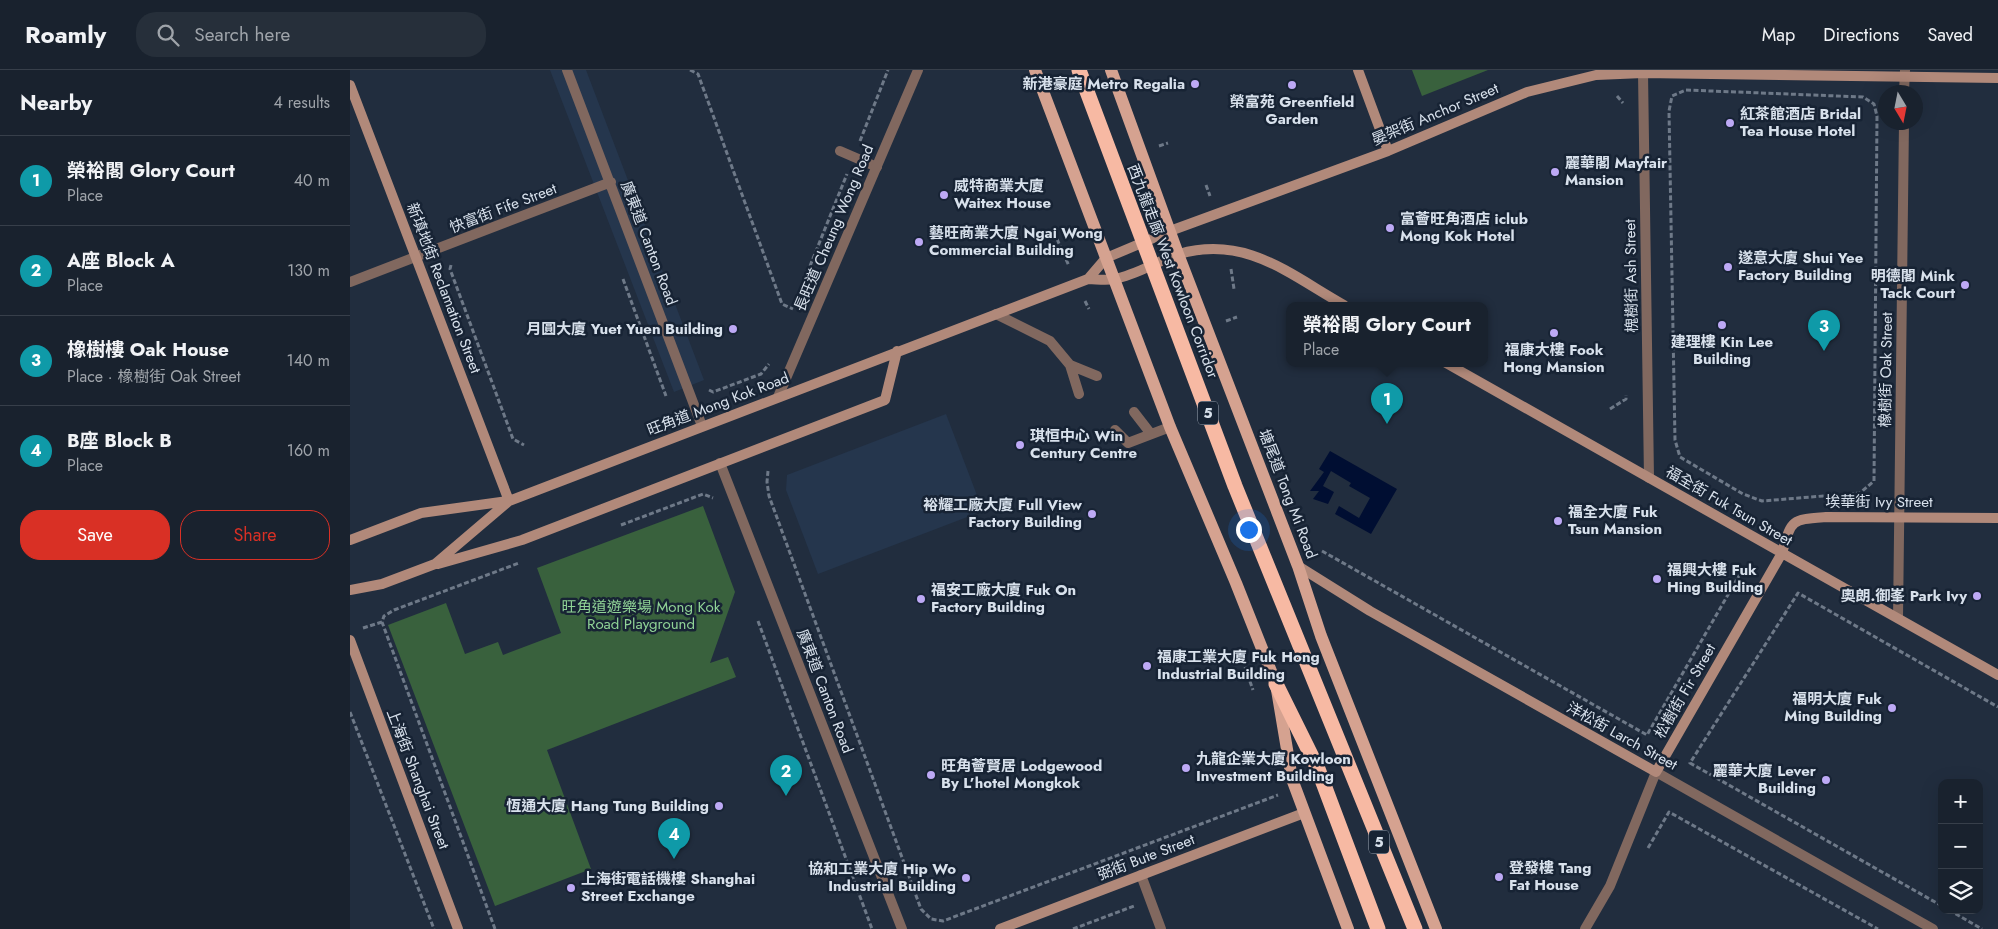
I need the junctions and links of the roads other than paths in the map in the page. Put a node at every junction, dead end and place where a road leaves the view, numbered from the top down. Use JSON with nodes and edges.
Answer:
{"nodes":[{"id":1,"x":567,"y":70,"type":"edge"},
{"id":2,"x":918,"y":70,"type":"edge"},
{"id":3,"x":1035,"y":70,"type":"edge"},
{"id":4,"x":1079,"y":70,"type":"edge"},
{"id":5,"x":1111,"y":70,"type":"edge"},
{"id":6,"x":1358,"y":70,"type":"edge"},
{"id":7,"x":1643,"y":73,"type":"junction"},
{"id":8,"x":1905,"y":73,"type":"edge"},
{"id":9,"x":1998,"y":78,"type":"edge"},
{"id":10,"x":350,"y":85,"type":"edge"},
{"id":11,"x":1904,"y":130,"type":"edge"},
{"id":12,"x":840,"y":151,"type":"dead end"},
{"id":13,"x":1388,"y":151,"type":"junction"},
{"id":14,"x":877,"y":167,"type":"junction"},
{"id":15,"x":611,"y":182,"type":"junction"},
{"id":16,"x":1170,"y":231,"type":"junction"},
{"id":17,"x":1178,"y":254,"type":"junction"},
{"id":18,"x":416,"y":257,"type":"junction"},
{"id":19,"x":1106,"y":258,"type":"junction"},
{"id":20,"x":1088,"y":279,"type":"junction"},
{"id":21,"x":1114,"y":280,"type":"junction"},
{"id":22,"x":350,"y":282,"type":"edge"},
{"id":23,"x":1339,"y":302,"type":"edge"},
{"id":24,"x":996,"y":314,"type":"junction"},
{"id":25,"x":897,"y":351,"type":"junction"},
{"id":26,"x":1070,"y":365,"type":"junction"},
{"id":27,"x":1453,"y":367,"type":"edge"},
{"id":28,"x":1097,"y":376,"type":"dead end"},
{"id":29,"x":1079,"y":394,"type":"dead end"},
{"id":30,"x":778,"y":397,"type":"junction"},
{"id":31,"x":1134,"y":412,"type":"dead end"},
{"id":32,"x":702,"y":426,"type":"junction"},
{"id":33,"x":1170,"y":427,"type":"junction"},
{"id":34,"x":1115,"y":430,"type":"dead end"},
{"id":35,"x":1152,"y":434,"type":"junction"},
{"id":36,"x":720,"y":463,"type":"junction"},
{"id":37,"x":1649,"y":478,"type":"junction"},
{"id":38,"x":509,"y":501,"type":"junction"},
{"id":39,"x":1898,"y":516,"type":"junction"},
{"id":40,"x":1998,"y":518,"type":"edge"},
{"id":41,"x":350,"y":540,"type":"edge"},
{"id":42,"x":1782,"y":553,"type":"junction"},
{"id":43,"x":435,"y":564,"type":"junction"},
{"id":44,"x":1298,"y":566,"type":"junction"},
{"id":45,"x":350,"y":590,"type":"edge"},
{"id":46,"x":1898,"y":618,"type":"junction"},
{"id":47,"x":350,"y":640,"type":"edge"},
{"id":48,"x":1998,"y":675,"type":"edge"},
{"id":49,"x":1276,"y":684,"type":"junction"},
{"id":50,"x":1656,"y":772,"type":"junction"},
{"id":51,"x":1304,"y":813,"type":"junction"},
{"id":52,"x":1141,"y":875,"type":"junction"},
{"id":53,"x":458,"y":929,"type":"edge"},
{"id":54,"x":902,"y":929,"type":"edge"},
{"id":55,"x":1000,"y":929,"type":"edge"},
{"id":56,"x":1161,"y":929,"type":"edge"},
{"id":57,"x":1348,"y":929,"type":"edge"},
{"id":58,"x":1378,"y":929,"type":"edge"},
{"id":59,"x":1415,"y":929,"type":"edge"},
{"id":60,"x":1436,"y":929,"type":"edge"},
{"id":61,"x":1585,"y":929,"type":"edge"},
{"id":62,"x":1933,"y":929,"type":"edge"}],
"edges":[{"from":1,"to":15,"type":"street","name":"廣東道 Canton Road"},
{"from":2,"to":14,"type":"street","name":"長旺道 Cheung Wong Road"},
{"from":3,"to":19,"type":"main road"},
{"from":4,"to":59,"type":"highway","name":"西九龍走廊 West Kowloon Corridor","number":"5"},
{"from":5,"to":16,"type":"main road","name":"塘尾道 Tong Mi Road"},
{"from":6,"to":13,"type":"street"},
{"from":7,"to":8,"type":"street","name":"晏架街 Anchor Street"},
{"from":7,"to":13,"type":"street","name":"晏架街 Anchor Street"},
{"from":7,"to":37,"type":"street","name":"槐樹街 Ash Street"},
{"from":8,"to":9,"type":"street","name":"晏架街 Anchor Street"},
{"from":10,"to":18,"type":"street","name":"新填地街 Reclamation Street"},
{"from":11,"to":39,"type":"street","name":"橡樹街 Oak Street"},
{"from":12,"to":14,"type":"street"},
{"from":13,"to":16,"type":"street","name":"晏架街 Anchor Street"},
{"from":14,"to":30,"type":"street","name":"長旺道 Cheung Wong Road"},
{"from":15,"to":18,"type":"street","name":"快富街 Fife Street"},
{"from":15,"to":32,"type":"street","name":"廣東道 Canton Road"},
{"from":16,"to":17,"type":"main road","name":"塘尾道 Tong Mi Road"},
{"from":16,"to":19,"type":"street","name":"晏架街 Anchor Street"},
{"from":17,"to":21,"type":"street"},
{"from":17,"to":23,"type":"street"},
{"from":17,"to":44,"type":"main road","name":"塘尾道 Tong Mi Road"},
{"from":18,"to":22,"type":"street","name":"快富街 Fife Street"},
{"from":18,"to":38,"type":"street","name":"新填地街 Reclamation Street"},
{"from":19,"to":20,"type":"street","name":"晏架街 Anchor Street"},
{"from":19,"to":21,"type":"main road"},
{"from":20,"to":21,"type":"street","name":"旺角道 Mong Kok Road"},
{"from":20,"to":24,"type":"street","name":"旺角道 Mong Kok Road"},
{"from":21,"to":33,"type":"main road"},
{"from":24,"to":25,"type":"street","name":"旺角道 Mong Kok Road"},
{"from":24,"to":26,"type":"street"},
{"from":25,"to":30,"type":"street","name":"旺角道 Mong Kok Road"},
{"from":25,"to":36,"type":"street"},
{"from":26,"to":28,"type":"street"},
{"from":26,"to":29,"type":"street"},
{"from":27,"to":37,"type":"street","name":"福全街 Fuk Tsun Street"},
{"from":30,"to":32,"type":"street","name":"旺角道 Mong Kok Road"},
{"from":31,"to":35,"type":"street"},
{"from":32,"to":38,"type":"street","name":"旺角道 Mong Kok Road"},
{"from":33,"to":35,"type":"street"},
{"from":33,"to":49,"type":"main road"},
{"from":34,"to":35,"type":"street"},
{"from":36,"to":43,"type":"street"},
{"from":36,"to":54,"type":"street","name":"廣東道 Canton Road"},
{"from":37,"to":42,"type":"street","name":"福全街 Fuk Tsun Street"},
{"from":38,"to":41,"type":"street"},
{"from":38,"to":43,"type":"street","name":"旺角道 Mong Kok Road"},
{"from":39,"to":40,"type":"street","name":"埃華街 Ivy Street"},
{"from":39,"to":42,"type":"street","name":"埃華街 Ivy Street"},
{"from":39,"to":46,"type":"street","name":"橡樹街 Oak Street"},
{"from":42,"to":46,"type":"street","name":"福全街 Fuk Tsun Street"},
{"from":42,"to":50,"type":"street","name":"松樹街 Fir Street"},
{"from":43,"to":45,"type":"street","name":"旺角道 Mong Kok Road"},
{"from":44,"to":50,"type":"street","name":"洋松街 Larch Street"},
{"from":44,"to":60,"type":"main road","name":"塘尾道 Tong Mi Road"},
{"from":46,"to":48,"type":"street","name":"福全街 Fuk Tsun Street"},
{"from":47,"to":53,"type":"street","name":"上海街 Shanghai Street"},
{"from":49,"to":51,"type":"main road"},
{"from":49,"to":58,"type":"highway"},
{"from":50,"to":61,"type":"street","name":"松樹街 Fir Street"},
{"from":50,"to":62,"type":"street","name":"洋松街 Larch Street"},
{"from":51,"to":52,"type":"street","name":"弼街 Bute Street"},
{"from":51,"to":57,"type":"main road"},
{"from":52,"to":55,"type":"street","name":"弼街 Bute Street"},
{"from":52,"to":56,"type":"street"}]}
